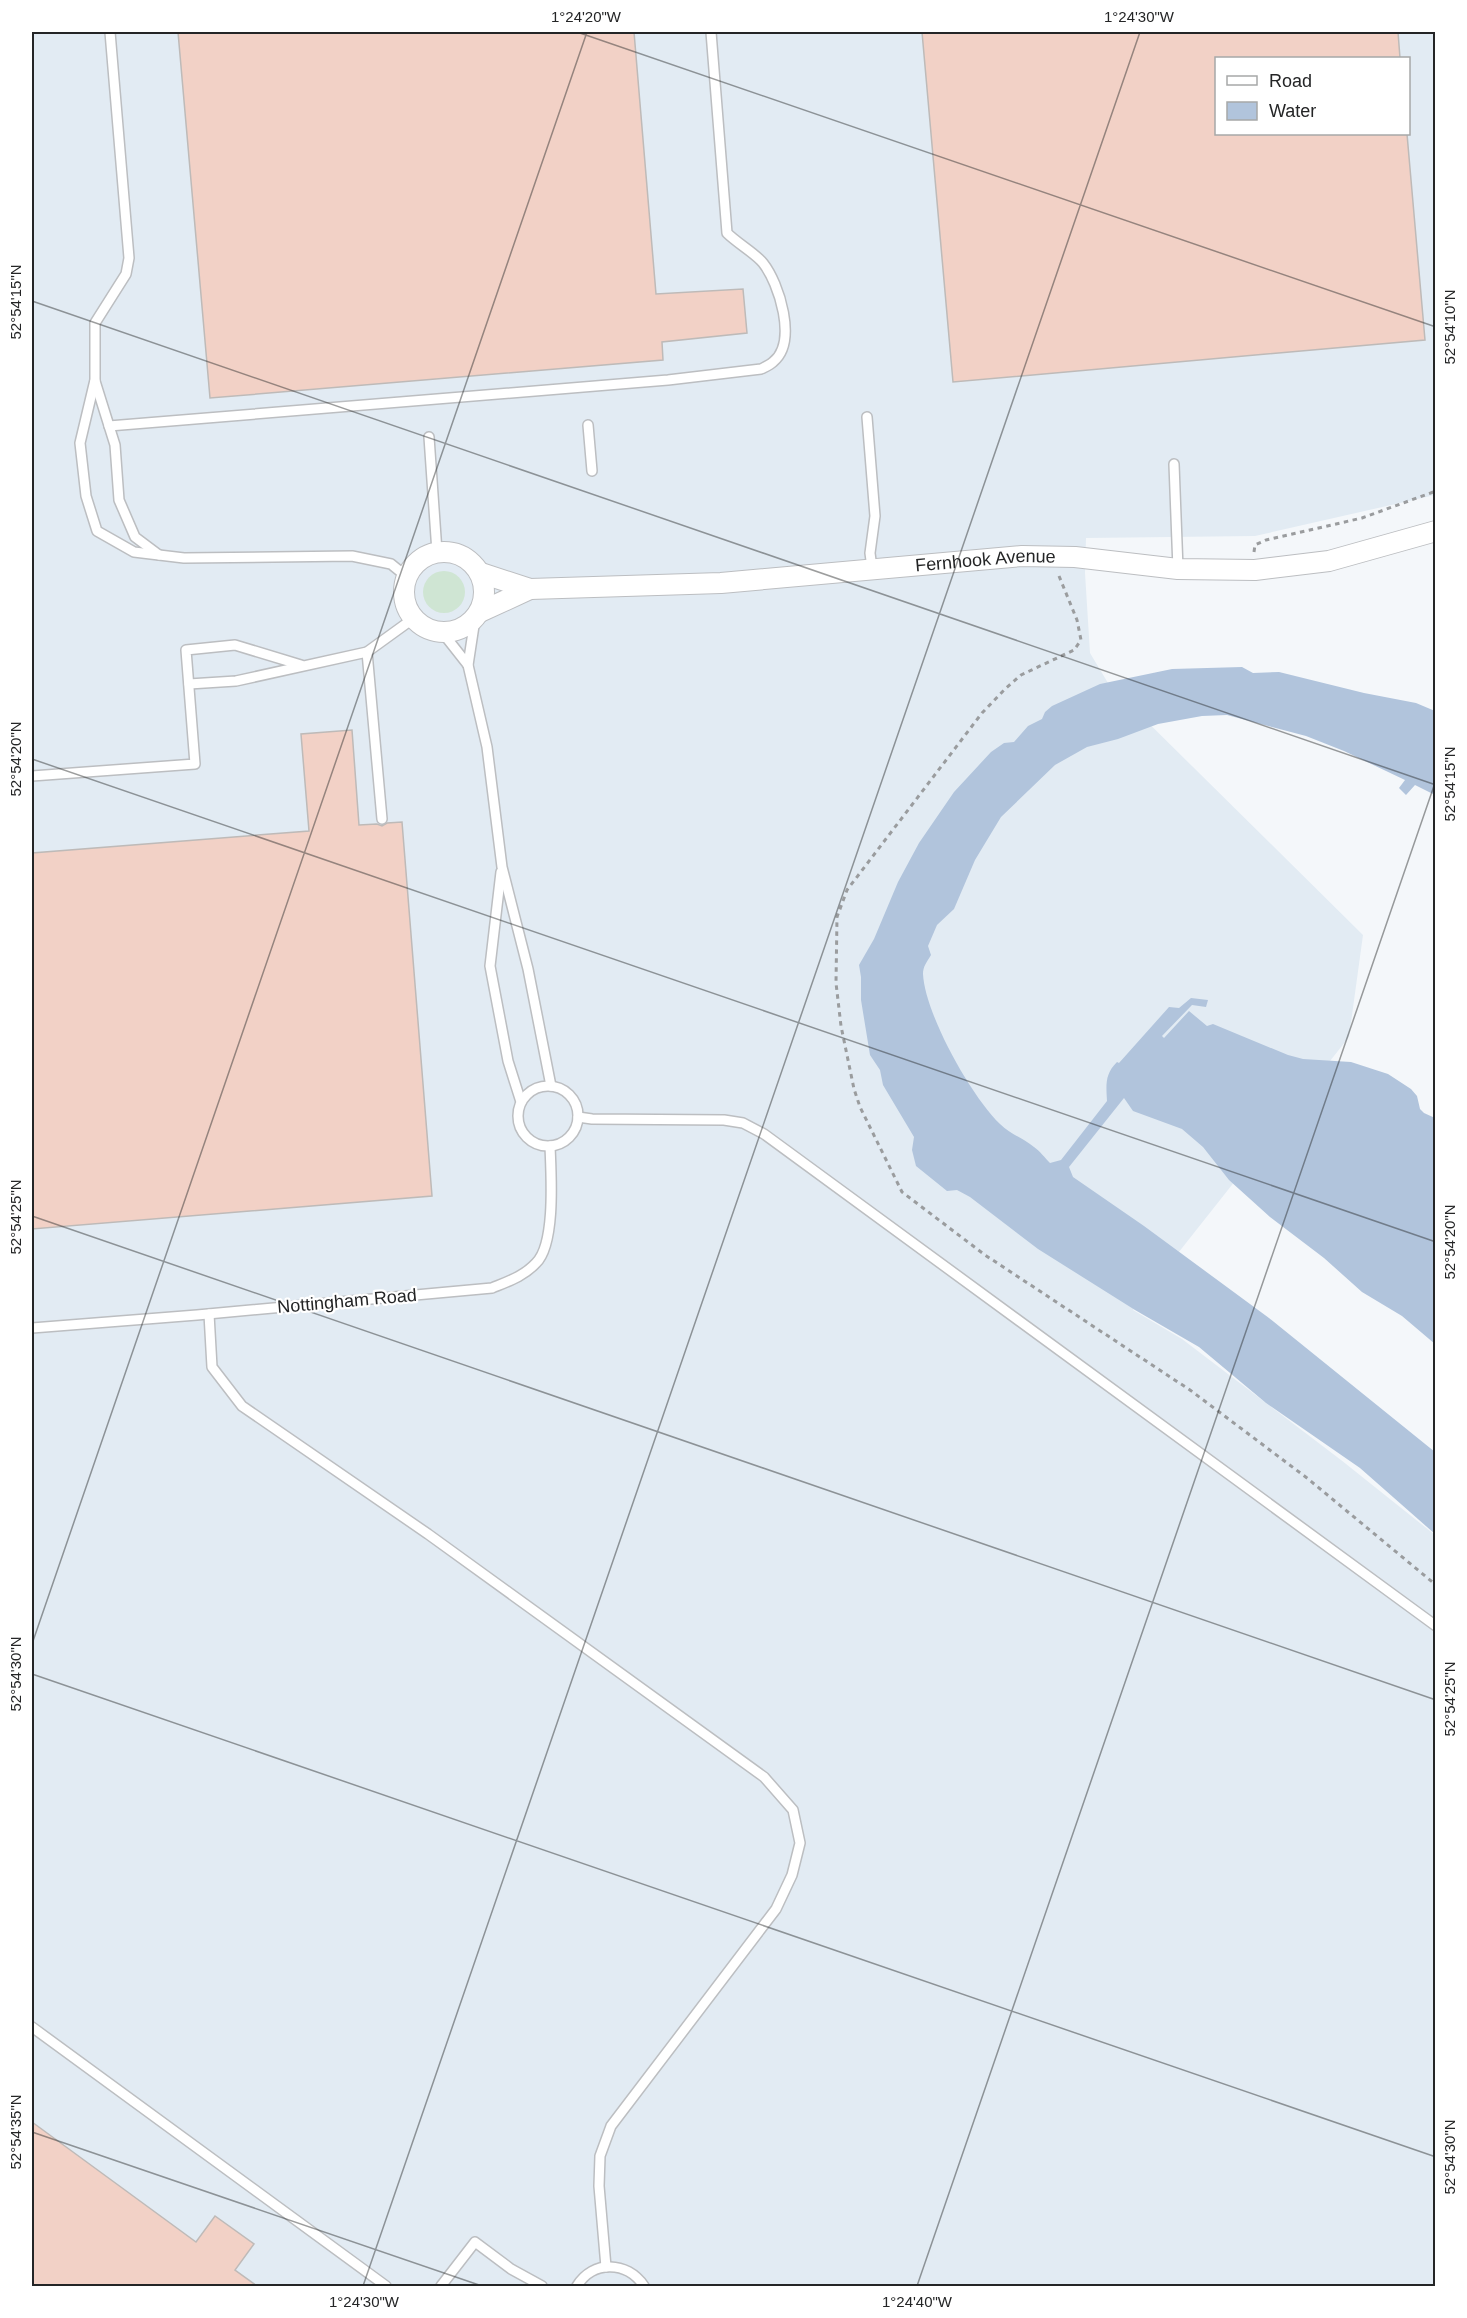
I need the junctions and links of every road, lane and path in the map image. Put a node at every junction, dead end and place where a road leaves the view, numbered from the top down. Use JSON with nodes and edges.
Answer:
{"nodes":[{"id":1,"x":110,"y":32,"type":"edge"},
{"id":2,"x":711,"y":32,"type":"edge"},
{"id":3,"x":95,"y":380,"type":"junction"},
{"id":4,"x":867,"y":417,"type":"dead end"},
{"id":5,"x":588,"y":425,"type":"dead end"},
{"id":6,"x":109,"y":426,"type":"junction"},
{"id":7,"x":429,"y":437,"type":"dead end"},
{"id":8,"x":1174,"y":464,"type":"dead end"},
{"id":9,"x":592,"y":471,"type":"dead end"},
{"id":10,"x":1436,"y":491,"type":"edge"},
{"id":11,"x":1436,"y":531,"type":"edge"},
{"id":12,"x":437,"y":552,"type":"junction"},
{"id":13,"x":161,"y":556,"type":"junction"},
{"id":14,"x":1050,"y":556,"type":"junction"},
{"id":15,"x":872,"y":568,"type":"junction"},
{"id":16,"x":1178,"y":569,"type":"junction"},
{"id":17,"x":1255,"y":570,"type":"junction"},
{"id":18,"x":481,"y":573,"type":"junction"},
{"id":19,"x":407,"y":576,"type":"junction"},
{"id":20,"x":531,"y":589,"type":"junction"},
{"id":21,"x":477,"y":615,"type":"junction"},
{"id":22,"x":414,"y":618,"type":"junction"},
{"id":23,"x":442,"y":632,"type":"junction"},
{"id":24,"x":367,"y":652,"type":"junction"},
{"id":25,"x":302,"y":665,"type":"junction"},
{"id":26,"x":468,"y":665,"type":"junction"},
{"id":27,"x":189,"y":684,"type":"junction"},
{"id":28,"x":32,"y":776,"type":"edge"},
{"id":29,"x":382,"y":819,"type":"dead end"},
{"id":30,"x":502,"y":867,"type":"junction"},
{"id":31,"x":551,"y":1086,"type":"junction"},
{"id":32,"x":521,"y":1102,"type":"junction"},
{"id":33,"x":578,"y":1117,"type":"junction"},
{"id":34,"x":550,"y":1146,"type":"junction"},
{"id":35,"x":209,"y":1314,"type":"junction"},
{"id":36,"x":32,"y":1328,"type":"edge"},
{"id":37,"x":1436,"y":1585,"type":"edge"},
{"id":38,"x":1436,"y":1626,"type":"edge"},
{"id":39,"x":32,"y":2027,"type":"edge"},
{"id":40,"x":606,"y":2266,"type":"junction"},
{"id":41,"x":386,"y":2286,"type":"edge"},
{"id":42,"x":441,"y":2286,"type":"edge"},
{"id":43,"x":542,"y":2286,"type":"edge"},
{"id":44,"x":577,"y":2286,"type":"edge"},
{"id":45,"x":644,"y":2286,"type":"edge"}],
"edges":[{"from":1,"to":3,"type":"lane"},
{"from":2,"to":6,"type":"lane"},
{"from":3,"to":6,"type":"lane"},
{"from":3,"to":13,"type":"lane"},
{"from":4,"to":15,"type":"lane"},
{"from":5,"to":9,"type":"lane"},
{"from":6,"to":13,"type":"lane"},
{"from":7,"to":12,"type":"lane"},
{"from":8,"to":16,"type":"lane"},
{"from":10,"to":17,"type":"path"},
{"from":11,"to":17,"type":"street","name":"Fernhook Avenue"},
{"from":12,"to":18,"type":"street"},
{"from":12,"to":19,"type":"street"},
{"from":13,"to":19,"type":"lane"},
{"from":14,"to":15,"type":"street","name":"Fernhook Avenue"},
{"from":14,"to":16,"type":"street","name":"Fernhook Avenue"},
{"from":14,"to":37,"type":"path"},
{"from":15,"to":20,"type":"street","name":"Fernhook Avenue"},
{"from":16,"to":17,"type":"street","name":"Fernhook Avenue"},
{"from":18,"to":20,"type":"street","name":"Fernhook Avenue"},
{"from":18,"to":21,"type":"street"},
{"from":19,"to":22,"type":"street"},
{"from":20,"to":21,"type":"street","name":"Fernhook Avenue"},
{"from":21,"to":23,"type":"street"},
{"from":21,"to":26,"type":"lane"},
{"from":22,"to":23,"type":"street"},
{"from":22,"to":24,"type":"lane"},
{"from":23,"to":26,"type":"lane"},
{"from":24,"to":25,"type":"lane"},
{"from":24,"to":29,"type":"lane"},
{"from":25,"to":27,"type":"lane"},
{"from":25,"to":27,"type":"lane"},
{"from":26,"to":30,"type":"lane"},
{"from":27,"to":28,"type":"lane"},
{"from":30,"to":31,"type":"lane"},
{"from":30,"to":32,"type":"lane"},
{"from":31,"to":32,"type":"lane"},
{"from":31,"to":33,"type":"lane"},
{"from":32,"to":34,"type":"lane"},
{"from":33,"to":34,"type":"lane"},
{"from":33,"to":38,"type":"lane"},
{"from":34,"to":35,"type":"lane","name":"Nottingham Road"},
{"from":35,"to":36,"type":"lane","name":"Nottingham Road"},
{"from":35,"to":40,"type":"lane"},
{"from":39,"to":41,"type":"lane"},
{"from":40,"to":44,"type":"lane"},
{"from":40,"to":45,"type":"lane"},
{"from":42,"to":43,"type":"lane"}]}
